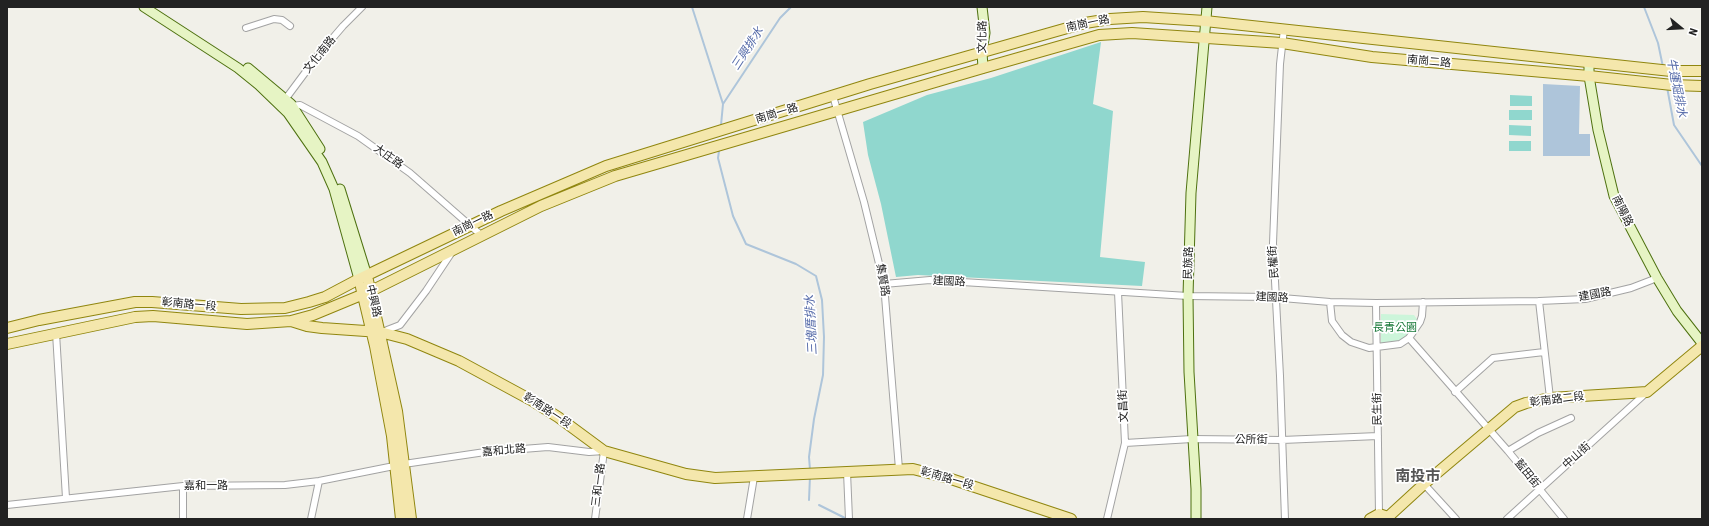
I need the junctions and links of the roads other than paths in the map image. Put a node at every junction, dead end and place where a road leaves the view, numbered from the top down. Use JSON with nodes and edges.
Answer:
{"nodes":[{"id":1,"x":144,"y":7,"type":"edge"},
{"id":2,"x":154,"y":7,"type":"edge"},
{"id":3,"x":362,"y":7,"type":"edge"},
{"id":4,"x":982,"y":7,"type":"edge"},
{"id":5,"x":1207,"y":7,"type":"edge"},
{"id":6,"x":1206,"y":21,"type":"junction"},
{"id":7,"x":290,"y":26,"type":"dead end"},
{"id":8,"x":246,"y":28,"type":"dead end"},
{"id":9,"x":1284,"y":29,"type":"junction"},
{"id":10,"x":1204,"y":38,"type":"junction"},
{"id":11,"x":1282,"y":43,"type":"junction"},
{"id":12,"x":982,"y":52,"type":"junction"},
{"id":13,"x":1589,"y":62,"type":"junction"},
{"id":14,"x":983,"y":68,"type":"junction"},
{"id":15,"x":1702,"y":71,"type":"edge"},
{"id":16,"x":1589,"y":76,"type":"junction"},
{"id":17,"x":1702,"y":86,"type":"edge"},
{"id":18,"x":833,"y":96,"type":"junction"},
{"id":19,"x":286,"y":106,"type":"junction"},
{"id":20,"x":837,"y":111,"type":"junction"},
{"id":21,"x":470,"y":226,"type":"junction"},
{"id":22,"x":481,"y":235,"type":"junction"},
{"id":23,"x":454,"y":248,"type":"junction"},
{"id":24,"x":363,"y":277,"type":"junction"},
{"id":25,"x":1657,"y":278,"type":"junction"},
{"id":26,"x":884,"y":284,"type":"junction"},
{"id":27,"x":367,"y":292,"type":"junction"},
{"id":28,"x":1118,"y":292,"type":"junction"},
{"id":29,"x":1188,"y":296,"type":"junction"},
{"id":30,"x":1277,"y":298,"type":"junction"},
{"id":31,"x":1539,"y":301,"type":"junction"},
{"id":32,"x":1330,"y":302,"type":"junction"},
{"id":33,"x":1423,"y":302,"type":"junction"},
{"id":34,"x":1376,"y":303,"type":"junction"},
{"id":35,"x":291,"y":321,"type":"junction"},
{"id":36,"x":7,"y":328,"type":"edge"},
{"id":37,"x":376,"y":332,"type":"junction"},
{"id":38,"x":56,"y":333,"type":"junction"},
{"id":39,"x":1409,"y":338,"type":"junction"},
{"id":40,"x":1702,"y":343,"type":"edge"},
{"id":41,"x":7,"y":344,"type":"edge"},
{"id":42,"x":1702,"y":346,"type":"edge"},
{"id":43,"x":1377,"y":347,"type":"junction"},
{"id":44,"x":1544,"y":352,"type":"junction"},
{"id":45,"x":1455,"y":392,"type":"junction"},
{"id":46,"x":1647,"y":392,"type":"junction"},
{"id":47,"x":1550,"y":398,"type":"junction"},
{"id":48,"x":1571,"y":418,"type":"dead end"},
{"id":49,"x":1490,"y":430,"type":"junction"},
{"id":50,"x":1378,"y":436,"type":"junction"},
{"id":51,"x":1192,"y":439,"type":"junction"},
{"id":52,"x":1282,"y":440,"type":"junction"},
{"id":53,"x":1125,"y":443,"type":"junction"},
{"id":54,"x":604,"y":451,"type":"junction"},
{"id":55,"x":1508,"y":451,"type":"junction"},
{"id":56,"x":400,"y":465,"type":"junction"},
{"id":57,"x":899,"y":470,"type":"junction"},
{"id":58,"x":847,"y":472,"type":"junction"},
{"id":59,"x":754,"y":477,"type":"junction"},
{"id":60,"x":320,"y":481,"type":"junction"},
{"id":61,"x":1424,"y":484,"type":"junction"},
{"id":62,"x":183,"y":486,"type":"junction"},
{"id":63,"x":1540,"y":490,"type":"junction"},
{"id":64,"x":66,"y":498,"type":"junction"},
{"id":65,"x":7,"y":505,"type":"edge"},
{"id":66,"x":1386,"y":517,"type":"edge"},
{"id":67,"x":182,"y":519,"type":"edge"},
{"id":68,"x":311,"y":519,"type":"edge"},
{"id":69,"x":401,"y":519,"type":"edge"},
{"id":70,"x":411,"y":519,"type":"edge"},
{"id":71,"x":595,"y":519,"type":"edge"},
{"id":72,"x":748,"y":519,"type":"edge"},
{"id":73,"x":850,"y":519,"type":"edge"},
{"id":74,"x":1071,"y":519,"type":"edge"},
{"id":75,"x":1107,"y":519,"type":"edge"},
{"id":76,"x":1196,"y":519,"type":"edge"},
{"id":77,"x":1285,"y":519,"type":"edge"},
{"id":78,"x":1370,"y":519,"type":"edge"},
{"id":79,"x":1456,"y":519,"type":"edge"},
{"id":80,"x":1507,"y":519,"type":"edge"},
{"id":81,"x":1564,"y":519,"type":"edge"}],
"edges":[{"from":1,"to":19,"type":"main road","name":"大庄路"},
{"from":2,"to":19,"type":"main road","name":"大庄路"},
{"from":3,"to":19,"type":"street","name":"文化南路"},
{"from":4,"to":12,"type":"main road","name":"文化路"},
{"from":5,"to":6,"type":"main road","name":"民族路"},
{"from":6,"to":9,"type":"main road","name":"南崗二路"},
{"from":6,"to":10,"type":"main road","name":"民族路"},
{"from":6,"to":12,"type":"main road","name":"南崗一路"},
{"from":7,"to":8,"type":"street"},
{"from":9,"to":11,"type":"street","name":"民權街"},
{"from":9,"to":13,"type":"main road","name":"南崗二路"},
{"from":10,"to":11,"type":"main road","name":"南崗二路"},
{"from":10,"to":14,"type":"main road","name":"南崗一路"},
{"from":10,"to":29,"type":"main road","name":"民族路"},
{"from":11,"to":16,"type":"main road","name":"南崗二路"},
{"from":11,"to":30,"type":"street","name":"民權街"},
{"from":12,"to":14,"type":"main road","name":"文化路"},
{"from":12,"to":18,"type":"main road","name":"南崗一路"},
{"from":13,"to":15,"type":"main road","name":"南崗二路"},
{"from":13,"to":16,"type":"main road","name":"南陽路"},
{"from":14,"to":20,"type":"main road","name":"南崗一路"},
{"from":16,"to":17,"type":"main road","name":"南崗二路"},
{"from":16,"to":25,"type":"main road","name":"南陽路"},
{"from":18,"to":20,"type":"street","name":"集賢路"},
{"from":18,"to":21,"type":"main road","name":"南崗一路"},
{"from":19,"to":21,"type":"street","name":"大庄路"},
{"from":19,"to":24,"type":"main road","name":"中興路"},
{"from":20,"to":22,"type":"main road","name":"南崗一路"},
{"from":20,"to":26,"type":"street","name":"集賢路"},
{"from":21,"to":22,"type":"street","name":"大庄路"},
{"from":21,"to":24,"type":"main road","name":"南崗一路"},
{"from":22,"to":23,"type":"main road","name":"南崗一路"},
{"from":23,"to":27,"type":"main road","name":"南崗一路"},
{"from":23,"to":37,"type":"street"},
{"from":24,"to":27,"type":"main road","name":"中興路"},
{"from":24,"to":36,"type":"main road","name":"彰南路一段"},
{"from":25,"to":31,"type":"street","name":"建國路"},
{"from":25,"to":40,"type":"main road","name":"南陽路"},
{"from":26,"to":28,"type":"street","name":"建國路"},
{"from":26,"to":57,"type":"street","name":"集賢路"},
{"from":27,"to":35,"type":"main road","name":"彰南路一段"},
{"from":27,"to":37,"type":"main road","name":"中興路"},
{"from":28,"to":29,"type":"street","name":"建國路"},
{"from":28,"to":53,"type":"street","name":"文昌街"},
{"from":29,"to":30,"type":"street","name":"建國路"},
{"from":29,"to":51,"type":"main road","name":"民族路"},
{"from":30,"to":32,"type":"street","name":"建國路"},
{"from":30,"to":52,"type":"street","name":"民權街"},
{"from":31,"to":33,"type":"street","name":"建國路"},
{"from":31,"to":44,"type":"street"},
{"from":32,"to":34,"type":"street","name":"建國路"},
{"from":32,"to":43,"type":"street"},
{"from":33,"to":34,"type":"street","name":"建國路"},
{"from":33,"to":39,"type":"street"},
{"from":34,"to":43,"type":"street","name":"民生街"},
{"from":35,"to":37,"type":"main road","name":"彰南路一段"},
{"from":35,"to":38,"type":"main road","name":"彰南路一段"},
{"from":37,"to":54,"type":"main road","name":"彰南路一段"},
{"from":37,"to":56,"type":"main road","name":"中興路"},
{"from":38,"to":41,"type":"main road","name":"彰南路一段"},
{"from":38,"to":64,"type":"street"},
{"from":39,"to":43,"type":"street"},
{"from":39,"to":45,"type":"street","name":"藍田街"},
{"from":42,"to":46,"type":"main road"},
{"from":43,"to":50,"type":"street","name":"民生街"},
{"from":44,"to":45,"type":"street"},
{"from":44,"to":47,"type":"street"},
{"from":45,"to":49,"type":"street","name":"藍田街"},
{"from":46,"to":47,"type":"main road","name":"彰南路二段"},
{"from":46,"to":63,"type":"street","name":"中山街"},
{"from":47,"to":49,"type":"main road","name":"彰南路二段"},
{"from":48,"to":55,"type":"street"},
{"from":49,"to":55,"type":"street","name":"藍田街"},
{"from":49,"to":61,"type":"main road","name":"彰南路二段"},
{"from":50,"to":52,"type":"street","name":"公所街"},
{"from":50,"to":66,"type":"street","name":"民生街"},
{"from":51,"to":52,"type":"street","name":"公所街"},
{"from":51,"to":53,"type":"street","name":"公所街"},
{"from":51,"to":76,"type":"main road","name":"民族路"},
{"from":52,"to":77,"type":"street","name":"民權街"},
{"from":53,"to":75,"type":"street","name":"文昌街"},
{"from":54,"to":56,"type":"street","name":"嘉和北路"},
{"from":54,"to":59,"type":"main road","name":"彰南路一段"},
{"from":54,"to":71,"type":"street","name":"三和一路"},
{"from":55,"to":63,"type":"street","name":"藍田街"},
{"from":56,"to":60,"type":"street","name":"嘉和一路"},
{"from":56,"to":69,"type":"main road","name":"中興路"},
{"from":56,"to":70,"type":"main road","name":"中興路"},
{"from":57,"to":58,"type":"main road","name":"彰南路一段"},
{"from":57,"to":74,"type":"main road","name":"彰南路一段"},
{"from":58,"to":59,"type":"main road","name":"彰南路一段"},
{"from":58,"to":73,"type":"street"},
{"from":59,"to":72,"type":"street"},
{"from":60,"to":62,"type":"street","name":"嘉和一路"},
{"from":60,"to":68,"type":"street"},
{"from":61,"to":66,"type":"main road","name":"彰南路二段"},
{"from":61,"to":79,"type":"street"},
{"from":62,"to":64,"type":"street","name":"嘉和一路"},
{"from":62,"to":67,"type":"street"},
{"from":63,"to":80,"type":"street","name":"中山街"},
{"from":63,"to":81,"type":"street","name":"藍田街"},
{"from":64,"to":65,"type":"street","name":"嘉和一路"},
{"from":66,"to":78,"type":"main road","name":"彰南路二段"}]}
